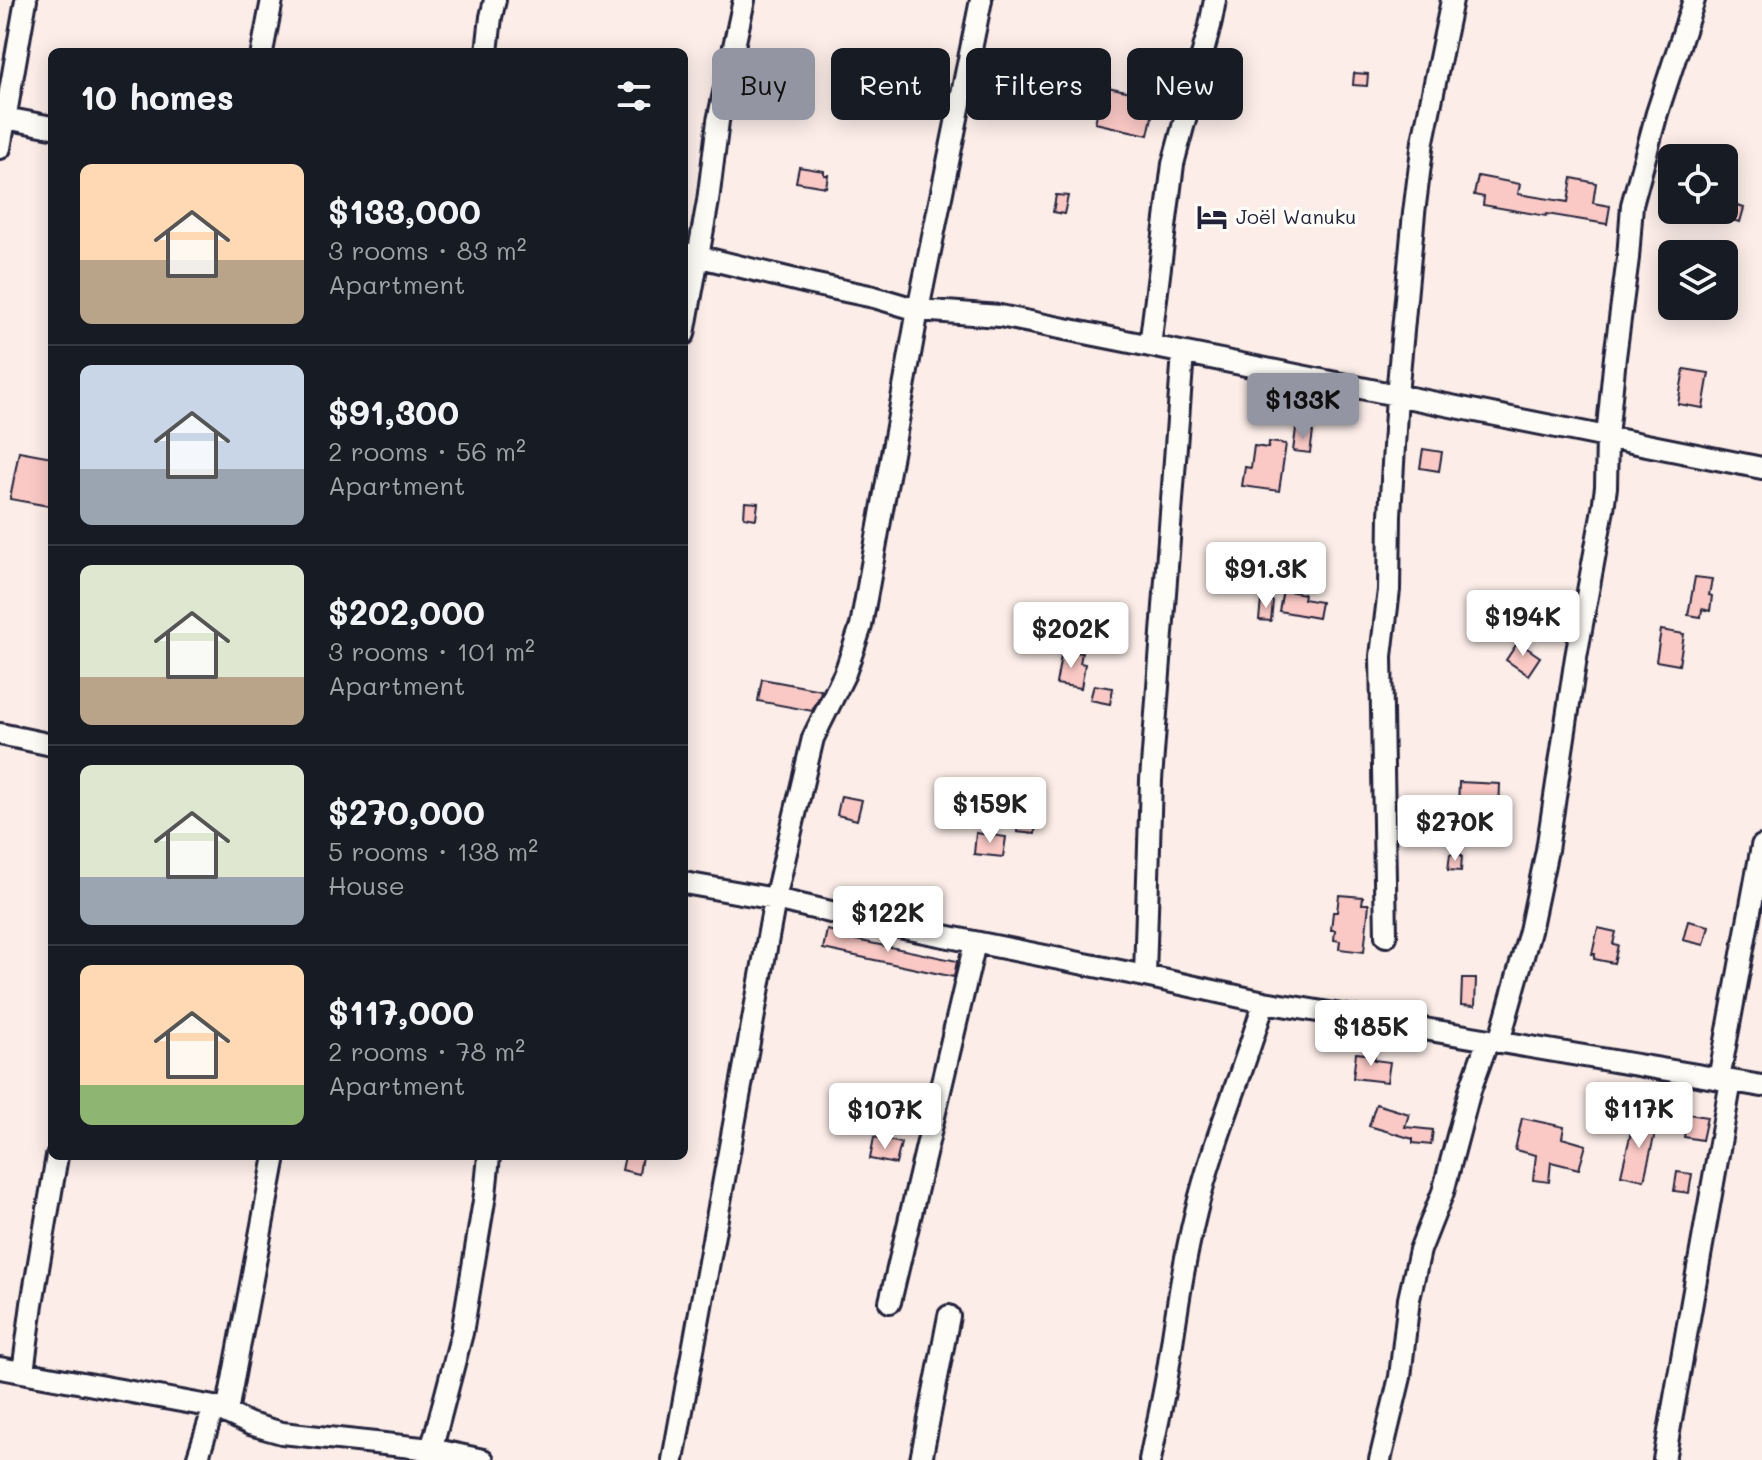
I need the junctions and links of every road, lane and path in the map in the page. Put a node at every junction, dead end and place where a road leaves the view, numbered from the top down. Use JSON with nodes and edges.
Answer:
{"nodes":[{"id":1,"x":26,"y":0,"type":"edge"},
{"id":2,"x":272,"y":0,"type":"edge"},
{"id":3,"x":495,"y":0,"type":"edge"},
{"id":4,"x":744,"y":0,"type":"edge"},
{"id":5,"x":981,"y":0,"type":"edge"},
{"id":6,"x":1215,"y":0,"type":"edge"},
{"id":7,"x":1452,"y":0,"type":"edge"},
{"id":8,"x":1694,"y":0,"type":"edge"},
{"id":9,"x":263,"y":48,"type":"edge"},
{"id":10,"x":488,"y":48,"type":"edge"},
{"id":11,"x":3,"y":118,"type":"edge"},
{"id":12,"x":48,"y":126,"type":"edge"},
{"id":13,"x":0,"y":148,"type":"edge"},
{"id":14,"x":690,"y":255,"type":"edge"},
{"id":15,"x":688,"y":281,"type":"edge"},
{"id":16,"x":918,"y":310,"type":"junction"},
{"id":17,"x":1150,"y":346,"type":"junction"},
{"id":18,"x":1183,"y":353,"type":"junction"},
{"id":19,"x":1397,"y":395,"type":"junction"},
{"id":20,"x":1607,"y":437,"type":"junction"},
{"id":21,"x":1762,"y":468,"type":"edge"},
{"id":22,"x":0,"y":734,"type":"edge"},
{"id":23,"x":48,"y":744,"type":"edge"},
{"id":24,"x":1762,"y":846,"type":"edge"},
{"id":25,"x":688,"y":884,"type":"edge"},
{"id":26,"x":775,"y":899,"type":"junction"},
{"id":27,"x":1386,"y":936,"type":"dead end"},
{"id":28,"x":975,"y":943,"type":"junction"},
{"id":29,"x":1145,"y":976,"type":"junction"},
{"id":30,"x":1264,"y":1002,"type":"junction"},
{"id":31,"x":1493,"y":1041,"type":"junction"},
{"id":32,"x":1725,"y":1080,"type":"junction"},
{"id":33,"x":1762,"y":1086,"type":"edge"},
{"id":34,"x":56,"y":1160,"type":"edge"},
{"id":35,"x":274,"y":1160,"type":"edge"},
{"id":36,"x":489,"y":1160,"type":"edge"},
{"id":37,"x":890,"y":1302,"type":"dead end"},
{"id":38,"x":949,"y":1316,"type":"dead end"},
{"id":39,"x":1,"y":1370,"type":"edge"},
{"id":40,"x":23,"y":1372,"type":"junction"},
{"id":41,"x":220,"y":1409,"type":"junction"},
{"id":42,"x":429,"y":1455,"type":"edge"},
{"id":43,"x":197,"y":1460,"type":"edge"},
{"id":44,"x":483,"y":1460,"type":"edge"},
{"id":45,"x":673,"y":1460,"type":"edge"},
{"id":46,"x":921,"y":1460,"type":"edge"},
{"id":47,"x":1150,"y":1460,"type":"edge"},
{"id":48,"x":1380,"y":1460,"type":"edge"},
{"id":49,"x":1664,"y":1460,"type":"edge"}],
"edges":[{"from":1,"to":11,"type":"street"},
{"from":2,"to":9,"type":"street"},
{"from":3,"to":10,"type":"street"},
{"from":4,"to":14,"type":"street"},
{"from":5,"to":16,"type":"street"},
{"from":6,"to":17,"type":"street"},
{"from":7,"to":19,"type":"street"},
{"from":8,"to":20,"type":"street"},
{"from":11,"to":12,"type":"street"},
{"from":11,"to":13,"type":"street"},
{"from":14,"to":15,"type":"street"},
{"from":14,"to":16,"type":"street"},
{"from":16,"to":17,"type":"street"},
{"from":16,"to":26,"type":"street"},
{"from":17,"to":18,"type":"street"},
{"from":18,"to":19,"type":"street"},
{"from":18,"to":29,"type":"street"},
{"from":19,"to":20,"type":"street"},
{"from":19,"to":27,"type":"street"},
{"from":20,"to":21,"type":"street"},
{"from":20,"to":31,"type":"street"},
{"from":22,"to":23,"type":"street"},
{"from":24,"to":32,"type":"street"},
{"from":25,"to":26,"type":"street"},
{"from":26,"to":28,"type":"street"},
{"from":26,"to":45,"type":"street"},
{"from":28,"to":29,"type":"street"},
{"from":28,"to":37,"type":"street"},
{"from":29,"to":30,"type":"street"},
{"from":30,"to":31,"type":"street"},
{"from":30,"to":47,"type":"street"},
{"from":31,"to":32,"type":"street"},
{"from":31,"to":48,"type":"street"},
{"from":32,"to":33,"type":"street"},
{"from":32,"to":49,"type":"street"},
{"from":34,"to":40,"type":"street"},
{"from":35,"to":41,"type":"street"},
{"from":36,"to":42,"type":"street"},
{"from":38,"to":46,"type":"street"},
{"from":39,"to":40,"type":"street"},
{"from":40,"to":41,"type":"street"},
{"from":41,"to":42,"type":"street"},
{"from":41,"to":43,"type":"street"},
{"from":42,"to":44,"type":"street"}]}
